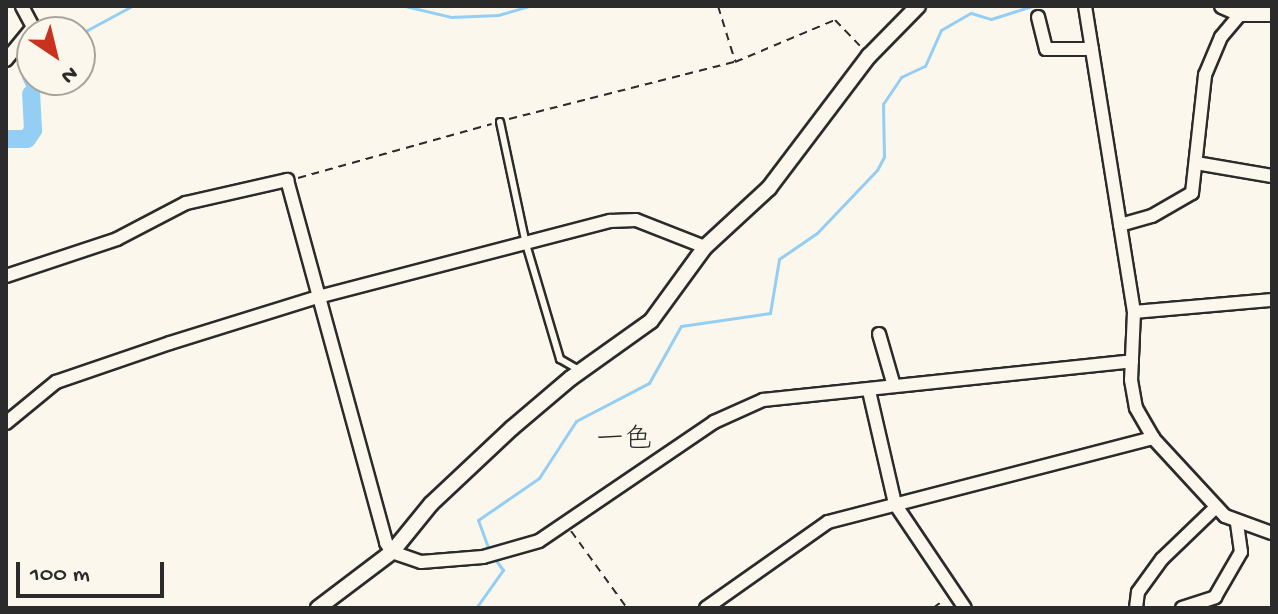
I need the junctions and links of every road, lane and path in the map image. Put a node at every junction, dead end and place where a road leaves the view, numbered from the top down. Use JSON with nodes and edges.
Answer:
{"nodes":[{"id":1,"x":22,"y":6,"type":"edge"},
{"id":2,"x":718,"y":6,"type":"edge"},
{"id":3,"x":918,"y":6,"type":"edge"},
{"id":4,"x":1085,"y":6,"type":"edge"},
{"id":5,"x":1222,"y":6,"type":"edge"},
{"id":6,"x":1240,"y":14,"type":"junction"},
{"id":7,"x":1272,"y":14,"type":"edge"},
{"id":8,"x":1038,"y":17,"type":"dead end"},
{"id":9,"x":1092,"y":49,"type":"junction"},
{"id":10,"x":869,"y":56,"type":"junction"},
{"id":11,"x":6,"y":60,"type":"edge"},
{"id":12,"x":735,"y":62,"type":"junction"},
{"id":13,"x":500,"y":122,"type":"junction"},
{"id":14,"x":1196,"y":163,"type":"junction"},
{"id":15,"x":1272,"y":176,"type":"edge"},
{"id":16,"x":287,"y":180,"type":"junction"},
{"id":17,"x":1120,"y":225,"type":"junction"},
{"id":18,"x":526,"y":244,"type":"junction"},
{"id":19,"x":705,"y":247,"type":"junction"},
{"id":20,"x":6,"y":276,"type":"edge"},
{"id":21,"x":318,"y":297,"type":"junction"},
{"id":22,"x":1272,"y":300,"type":"edge"},
{"id":23,"x":1134,"y":312,"type":"junction"},
{"id":24,"x":879,"y":334,"type":"dead end"},
{"id":25,"x":1132,"y":361,"type":"junction"},
{"id":26,"x":581,"y":371,"type":"junction"},
{"id":27,"x":894,"y":386,"type":"junction"},
{"id":28,"x":869,"y":391,"type":"junction"},
{"id":29,"x":6,"y":423,"type":"edge"},
{"id":30,"x":1153,"y":438,"type":"junction"},
{"id":31,"x":895,"y":504,"type":"junction"},
{"id":32,"x":1216,"y":507,"type":"junction"},
{"id":33,"x":1237,"y":523,"type":"junction"},
{"id":34,"x":566,"y":524,"type":"junction"},
{"id":35,"x":1272,"y":533,"type":"edge"},
{"id":36,"x":392,"y":552,"type":"junction"},
{"id":37,"x":955,"y":592,"type":"junction"},
{"id":38,"x":318,"y":608,"type":"edge"},
{"id":39,"x":627,"y":608,"type":"edge"},
{"id":40,"x":706,"y":608,"type":"edge"},
{"id":41,"x":933,"y":608,"type":"edge"},
{"id":42,"x":965,"y":608,"type":"edge"},
{"id":43,"x":1136,"y":608,"type":"edge"},
{"id":44,"x":1182,"y":608,"type":"edge"}],
"edges":[{"from":1,"to":11,"type":"street"},
{"from":2,"to":12,"type":"path"},
{"from":3,"to":10,"type":"street"},
{"from":4,"to":9,"type":"street"},
{"from":5,"to":6,"type":"street"},
{"from":6,"to":7,"type":"street"},
{"from":6,"to":14,"type":"street"},
{"from":8,"to":9,"type":"street"},
{"from":9,"to":17,"type":"street"},
{"from":10,"to":12,"type":"path"},
{"from":10,"to":19,"type":"street"},
{"from":12,"to":13,"type":"path"},
{"from":13,"to":16,"type":"path"},
{"from":13,"to":18,"type":"lane"},
{"from":14,"to":15,"type":"street"},
{"from":14,"to":17,"type":"street"},
{"from":16,"to":20,"type":"street"},
{"from":16,"to":21,"type":"street"},
{"from":17,"to":23,"type":"street"},
{"from":18,"to":19,"type":"street"},
{"from":18,"to":21,"type":"street"},
{"from":18,"to":26,"type":"lane"},
{"from":19,"to":26,"type":"street"},
{"from":21,"to":29,"type":"street"},
{"from":21,"to":36,"type":"street"},
{"from":22,"to":23,"type":"street"},
{"from":23,"to":25,"type":"street"},
{"from":24,"to":27,"type":"street"},
{"from":25,"to":27,"type":"street"},
{"from":25,"to":30,"type":"street"},
{"from":26,"to":36,"type":"street"},
{"from":27,"to":28,"type":"street"},
{"from":28,"to":31,"type":"street"},
{"from":28,"to":34,"type":"street"},
{"from":30,"to":31,"type":"street"},
{"from":30,"to":32,"type":"street"},
{"from":31,"to":37,"type":"street"},
{"from":31,"to":40,"type":"street"},
{"from":32,"to":33,"type":"street"},
{"from":32,"to":43,"type":"street"},
{"from":33,"to":35,"type":"street"},
{"from":33,"to":44,"type":"street"},
{"from":34,"to":36,"type":"street"},
{"from":34,"to":39,"type":"path"},
{"from":36,"to":38,"type":"street"},
{"from":37,"to":41,"type":"path"},
{"from":37,"to":42,"type":"street"}]}
